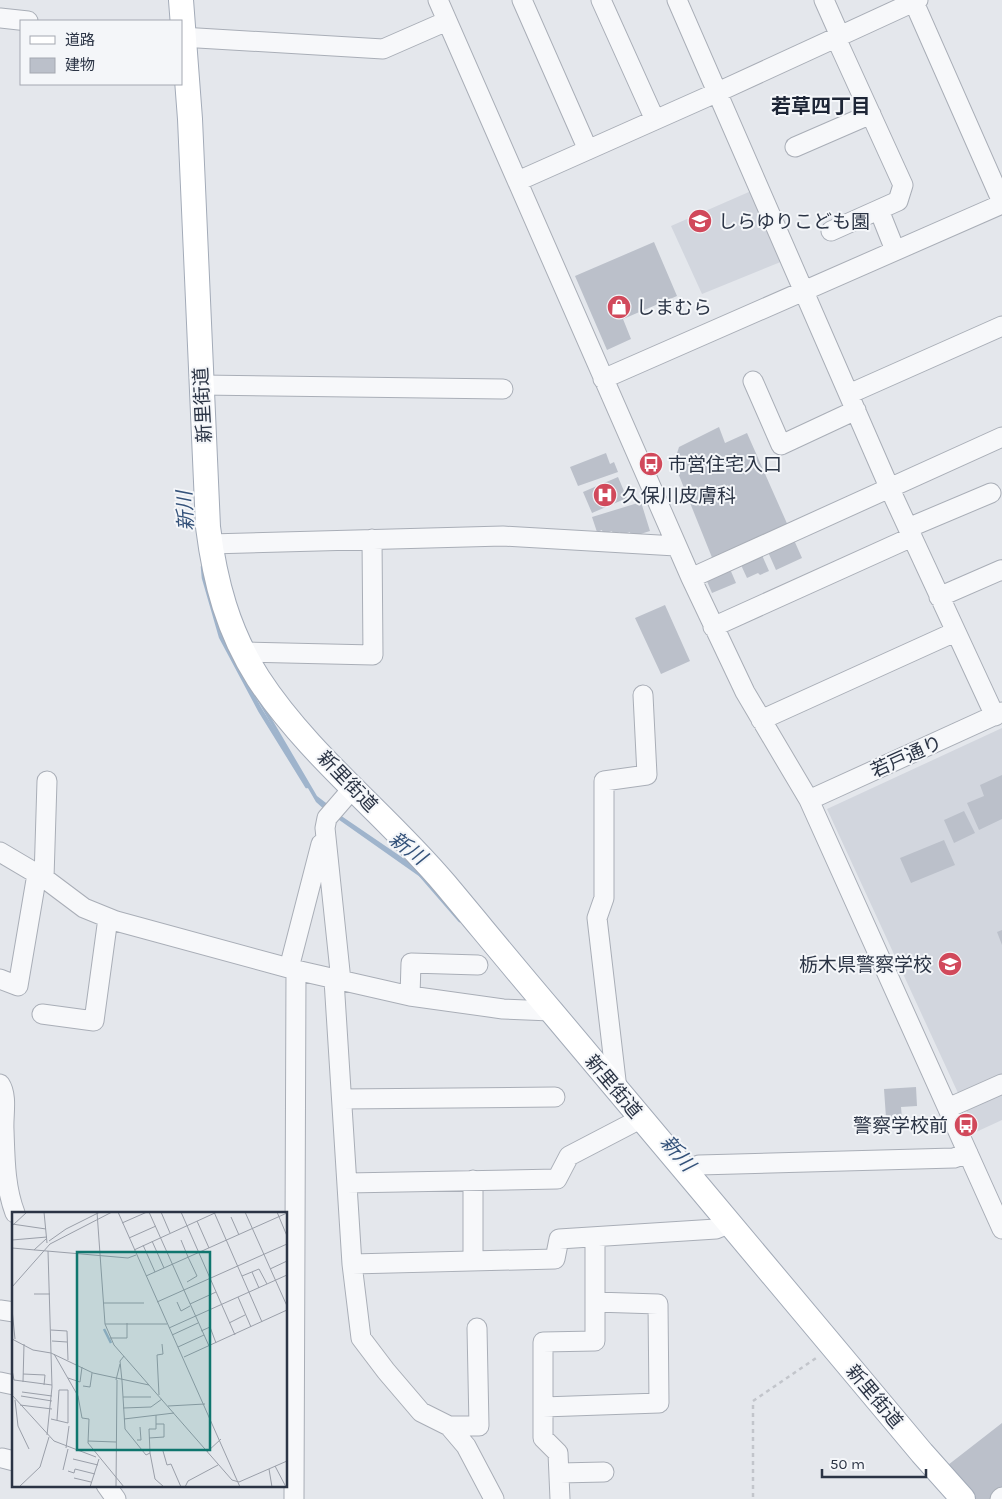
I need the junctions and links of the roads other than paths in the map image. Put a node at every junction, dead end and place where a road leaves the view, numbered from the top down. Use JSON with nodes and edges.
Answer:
{"nodes":[{"id":1,"x":181,"y":0,"type":"edge"},
{"id":2,"x":438,"y":0,"type":"edge"},
{"id":3,"x":522,"y":0,"type":"edge"},
{"id":4,"x":601,"y":0,"type":"edge"},
{"id":5,"x":677,"y":0,"type":"edge"},
{"id":6,"x":824,"y":0,"type":"edge"},
{"id":7,"x":915,"y":1,"type":"edge"},
{"id":8,"x":0,"y":18,"type":"edge"},
{"id":9,"x":20,"y":20,"type":"edge"},
{"id":10,"x":447,"y":21,"type":"junction"},
{"id":11,"x":183,"y":37,"type":"edge"},
{"id":12,"x":838,"y":37,"type":"junction"},
{"id":13,"x":718,"y":92,"type":"junction"},
{"id":14,"x":870,"y":114,"type":"junction"},
{"id":15,"x":655,"y":120,"type":"junction"},
{"id":16,"x":795,"y":147,"type":"dead end"},
{"id":17,"x":588,"y":150,"type":"junction"},
{"id":18,"x":518,"y":181,"type":"junction"},
{"id":19,"x":1002,"y":203,"type":"edge"},
{"id":20,"x":879,"y":210,"type":"junction"},
{"id":21,"x":831,"y":231,"type":"dead end"},
{"id":22,"x":896,"y":250,"type":"junction"},
{"id":23,"x":804,"y":290,"type":"junction"},
{"id":24,"x":1002,"y":326,"type":"edge"},
{"id":25,"x":603,"y":379,"type":"junction"},
{"id":26,"x":753,"y":381,"type":"dead end"},
{"id":27,"x":201,"y":385,"type":"junction"},
{"id":28,"x":503,"y":389,"type":"dead end"},
{"id":29,"x":853,"y":402,"type":"junction"},
{"id":30,"x":1002,"y":437,"type":"edge"},
{"id":31,"x":889,"y":487,"type":"junction"},
{"id":32,"x":991,"y":493,"type":"dead end"},
{"id":33,"x":910,"y":532,"type":"junction"},
{"id":34,"x":372,"y":539,"type":"junction"},
{"id":35,"x":210,"y":544,"type":"junction"},
{"id":36,"x":676,"y":546,"type":"junction"},
{"id":37,"x":1002,"y":571,"type":"edge"},
{"id":38,"x":691,"y":578,"type":"junction"},
{"id":39,"x":939,"y":596,"type":"junction"},
{"id":40,"x":713,"y":627,"type":"junction"},
{"id":41,"x":955,"y":632,"type":"junction"},
{"id":42,"x":243,"y":652,"type":"junction"},
{"id":43,"x":643,"y":694,"type":"dead end"},
{"id":44,"x":998,"y":714,"type":"edge"},
{"id":45,"x":761,"y":720,"type":"junction"},
{"id":46,"x":47,"y":780,"type":"dead end"},
{"id":47,"x":354,"y":788,"type":"junction"},
{"id":48,"x":809,"y":800,"type":"junction"},
{"id":49,"x":330,"y":817,"type":"junction"},
{"id":50,"x":0,"y":852,"type":"edge"},
{"id":51,"x":40,"y":876,"type":"junction"},
{"id":52,"x":108,"y":918,"type":"junction"},
{"id":53,"x":478,"y":965,"type":"dead end"},
{"id":54,"x":293,"y":969,"type":"junction"},
{"id":55,"x":0,"y":980,"type":"edge"},
{"id":56,"x":337,"y":980,"type":"junction"},
{"id":57,"x":410,"y":996,"type":"junction"},
{"id":58,"x":542,"y":1011,"type":"junction"},
{"id":59,"x":42,"y":1014,"type":"dead end"},
{"id":60,"x":0,"y":1084,"type":"edge"},
{"id":61,"x":1002,"y":1084,"type":"edge"},
{"id":62,"x":617,"y":1089,"type":"junction"},
{"id":63,"x":555,"y":1097,"type":"dead end"},
{"id":64,"x":342,"y":1099,"type":"junction"},
{"id":65,"x":948,"y":1108,"type":"junction"},
{"id":66,"x":636,"y":1121,"type":"junction"},
{"id":67,"x":968,"y":1153,"type":"junction"},
{"id":68,"x":687,"y":1171,"type":"junction"},
{"id":69,"x":473,"y":1180,"type":"junction"},
{"id":70,"x":347,"y":1183,"type":"junction"},
{"id":71,"x":15,"y":1212,"type":"edge"},
{"id":72,"x":724,"y":1226,"type":"junction"},
{"id":73,"x":1002,"y":1229,"type":"edge"},
{"id":74,"x":595,"y":1237,"type":"junction"},
{"id":75,"x":473,"y":1261,"type":"junction"},
{"id":76,"x":352,"y":1264,"type":"junction"},
{"id":77,"x":595,"y":1302,"type":"junction"},
{"id":78,"x":477,"y":1328,"type":"dead end"},
{"id":79,"x":543,"y":1407,"type":"junction"},
{"id":80,"x":449,"y":1426,"type":"junction"},
{"id":81,"x":290,"y":1437,"type":"edge"},
{"id":82,"x":604,"y":1472,"type":"dead end"},
{"id":83,"x":560,"y":1473,"type":"junction"},
{"id":84,"x":107,"y":1486,"type":"edge"},
{"id":85,"x":116,"y":1499,"type":"edge"},
{"id":86,"x":294,"y":1499,"type":"edge"},
{"id":87,"x":494,"y":1499,"type":"edge"},
{"id":88,"x":560,"y":1499,"type":"edge"},
{"id":89,"x":963,"y":1499,"type":"edge"}],
"edges":[{"from":1,"to":11,"type":"main road","name":"新里街道"},
{"from":2,"to":10,"type":"street"},
{"from":3,"to":17,"type":"street"},
{"from":4,"to":15,"type":"street"},
{"from":5,"to":13,"type":"street"},
{"from":6,"to":12,"type":"street"},
{"from":7,"to":12,"type":"street"},
{"from":7,"to":19,"type":"street"},
{"from":8,"to":9,"type":"street"},
{"from":10,"to":11,"type":"street"},
{"from":10,"to":18,"type":"street"},
{"from":11,"to":27,"type":"main road","name":"新里街道"},
{"from":12,"to":13,"type":"street"},
{"from":12,"to":14,"type":"street"},
{"from":13,"to":15,"type":"street"},
{"from":13,"to":23,"type":"street"},
{"from":14,"to":16,"type":"street"},
{"from":14,"to":20,"type":"street"},
{"from":15,"to":17,"type":"street"},
{"from":17,"to":18,"type":"street"},
{"from":18,"to":25,"type":"street"},
{"from":19,"to":22,"type":"street"},
{"from":20,"to":21,"type":"street"},
{"from":20,"to":22,"type":"street"},
{"from":22,"to":23,"type":"street"},
{"from":23,"to":25,"type":"street"},
{"from":23,"to":29,"type":"street"},
{"from":24,"to":29,"type":"street"},
{"from":25,"to":36,"type":"street"},
{"from":26,"to":29,"type":"street"},
{"from":27,"to":28,"type":"street"},
{"from":27,"to":35,"type":"main road","name":"新里街道"},
{"from":29,"to":31,"type":"street"},
{"from":30,"to":31,"type":"street"},
{"from":31,"to":33,"type":"street"},
{"from":31,"to":38,"type":"street"},
{"from":32,"to":33,"type":"street"},
{"from":33,"to":39,"type":"street"},
{"from":33,"to":40,"type":"street"},
{"from":34,"to":35,"type":"street"},
{"from":34,"to":36,"type":"street"},
{"from":34,"to":42,"type":"street"},
{"from":35,"to":42,"type":"main road","name":"新里街道"},
{"from":36,"to":38,"type":"street"},
{"from":37,"to":39,"type":"street"},
{"from":38,"to":40,"type":"street"},
{"from":39,"to":41,"type":"street"},
{"from":40,"to":45,"type":"street"},
{"from":41,"to":44,"type":"street"},
{"from":41,"to":45,"type":"street"},
{"from":42,"to":47,"type":"main road","name":"新里街道"},
{"from":43,"to":62,"type":"street"},
{"from":44,"to":48,"type":"street","name":"若戸通り"},
{"from":45,"to":48,"type":"street"},
{"from":46,"to":51,"type":"street"},
{"from":47,"to":49,"type":"street"},
{"from":47,"to":58,"type":"main road","name":"新里街道"},
{"from":48,"to":65,"type":"street"},
{"from":49,"to":54,"type":"street"},
{"from":49,"to":56,"type":"street"},
{"from":50,"to":51,"type":"street"},
{"from":51,"to":52,"type":"street"},
{"from":51,"to":55,"type":"street"},
{"from":52,"to":54,"type":"street"},
{"from":52,"to":59,"type":"street"},
{"from":53,"to":57,"type":"street"},
{"from":54,"to":56,"type":"street"},
{"from":54,"to":81,"type":"street"},
{"from":56,"to":57,"type":"street"},
{"from":56,"to":64,"type":"street"},
{"from":57,"to":58,"type":"street"},
{"from":58,"to":62,"type":"main road","name":"新里街道"},
{"from":60,"to":71,"type":"street"},
{"from":61,"to":65,"type":"street"},
{"from":62,"to":66,"type":"main road","name":"新里街道"},
{"from":63,"to":64,"type":"street"},
{"from":64,"to":70,"type":"street"},
{"from":65,"to":67,"type":"street"},
{"from":66,"to":68,"type":"main road","name":"新里街道"},
{"from":66,"to":69,"type":"street"},
{"from":67,"to":68,"type":"street"},
{"from":67,"to":73,"type":"street"},
{"from":68,"to":72,"type":"main road","name":"新里街道"},
{"from":69,"to":70,"type":"street"},
{"from":69,"to":75,"type":"street"},
{"from":70,"to":76,"type":"street"},
{"from":72,"to":74,"type":"street"},
{"from":72,"to":89,"type":"main road","name":"新里街道"},
{"from":74,"to":75,"type":"street"},
{"from":74,"to":77,"type":"street"},
{"from":75,"to":76,"type":"street"},
{"from":76,"to":80,"type":"street"},
{"from":77,"to":79,"type":"street"},
{"from":77,"to":79,"type":"street"},
{"from":78,"to":80,"type":"street"},
{"from":79,"to":83,"type":"street"},
{"from":80,"to":87,"type":"street"},
{"from":81,"to":86,"type":"street"},
{"from":82,"to":83,"type":"street"},
{"from":83,"to":88,"type":"street"},
{"from":84,"to":85,"type":"street"}]}
